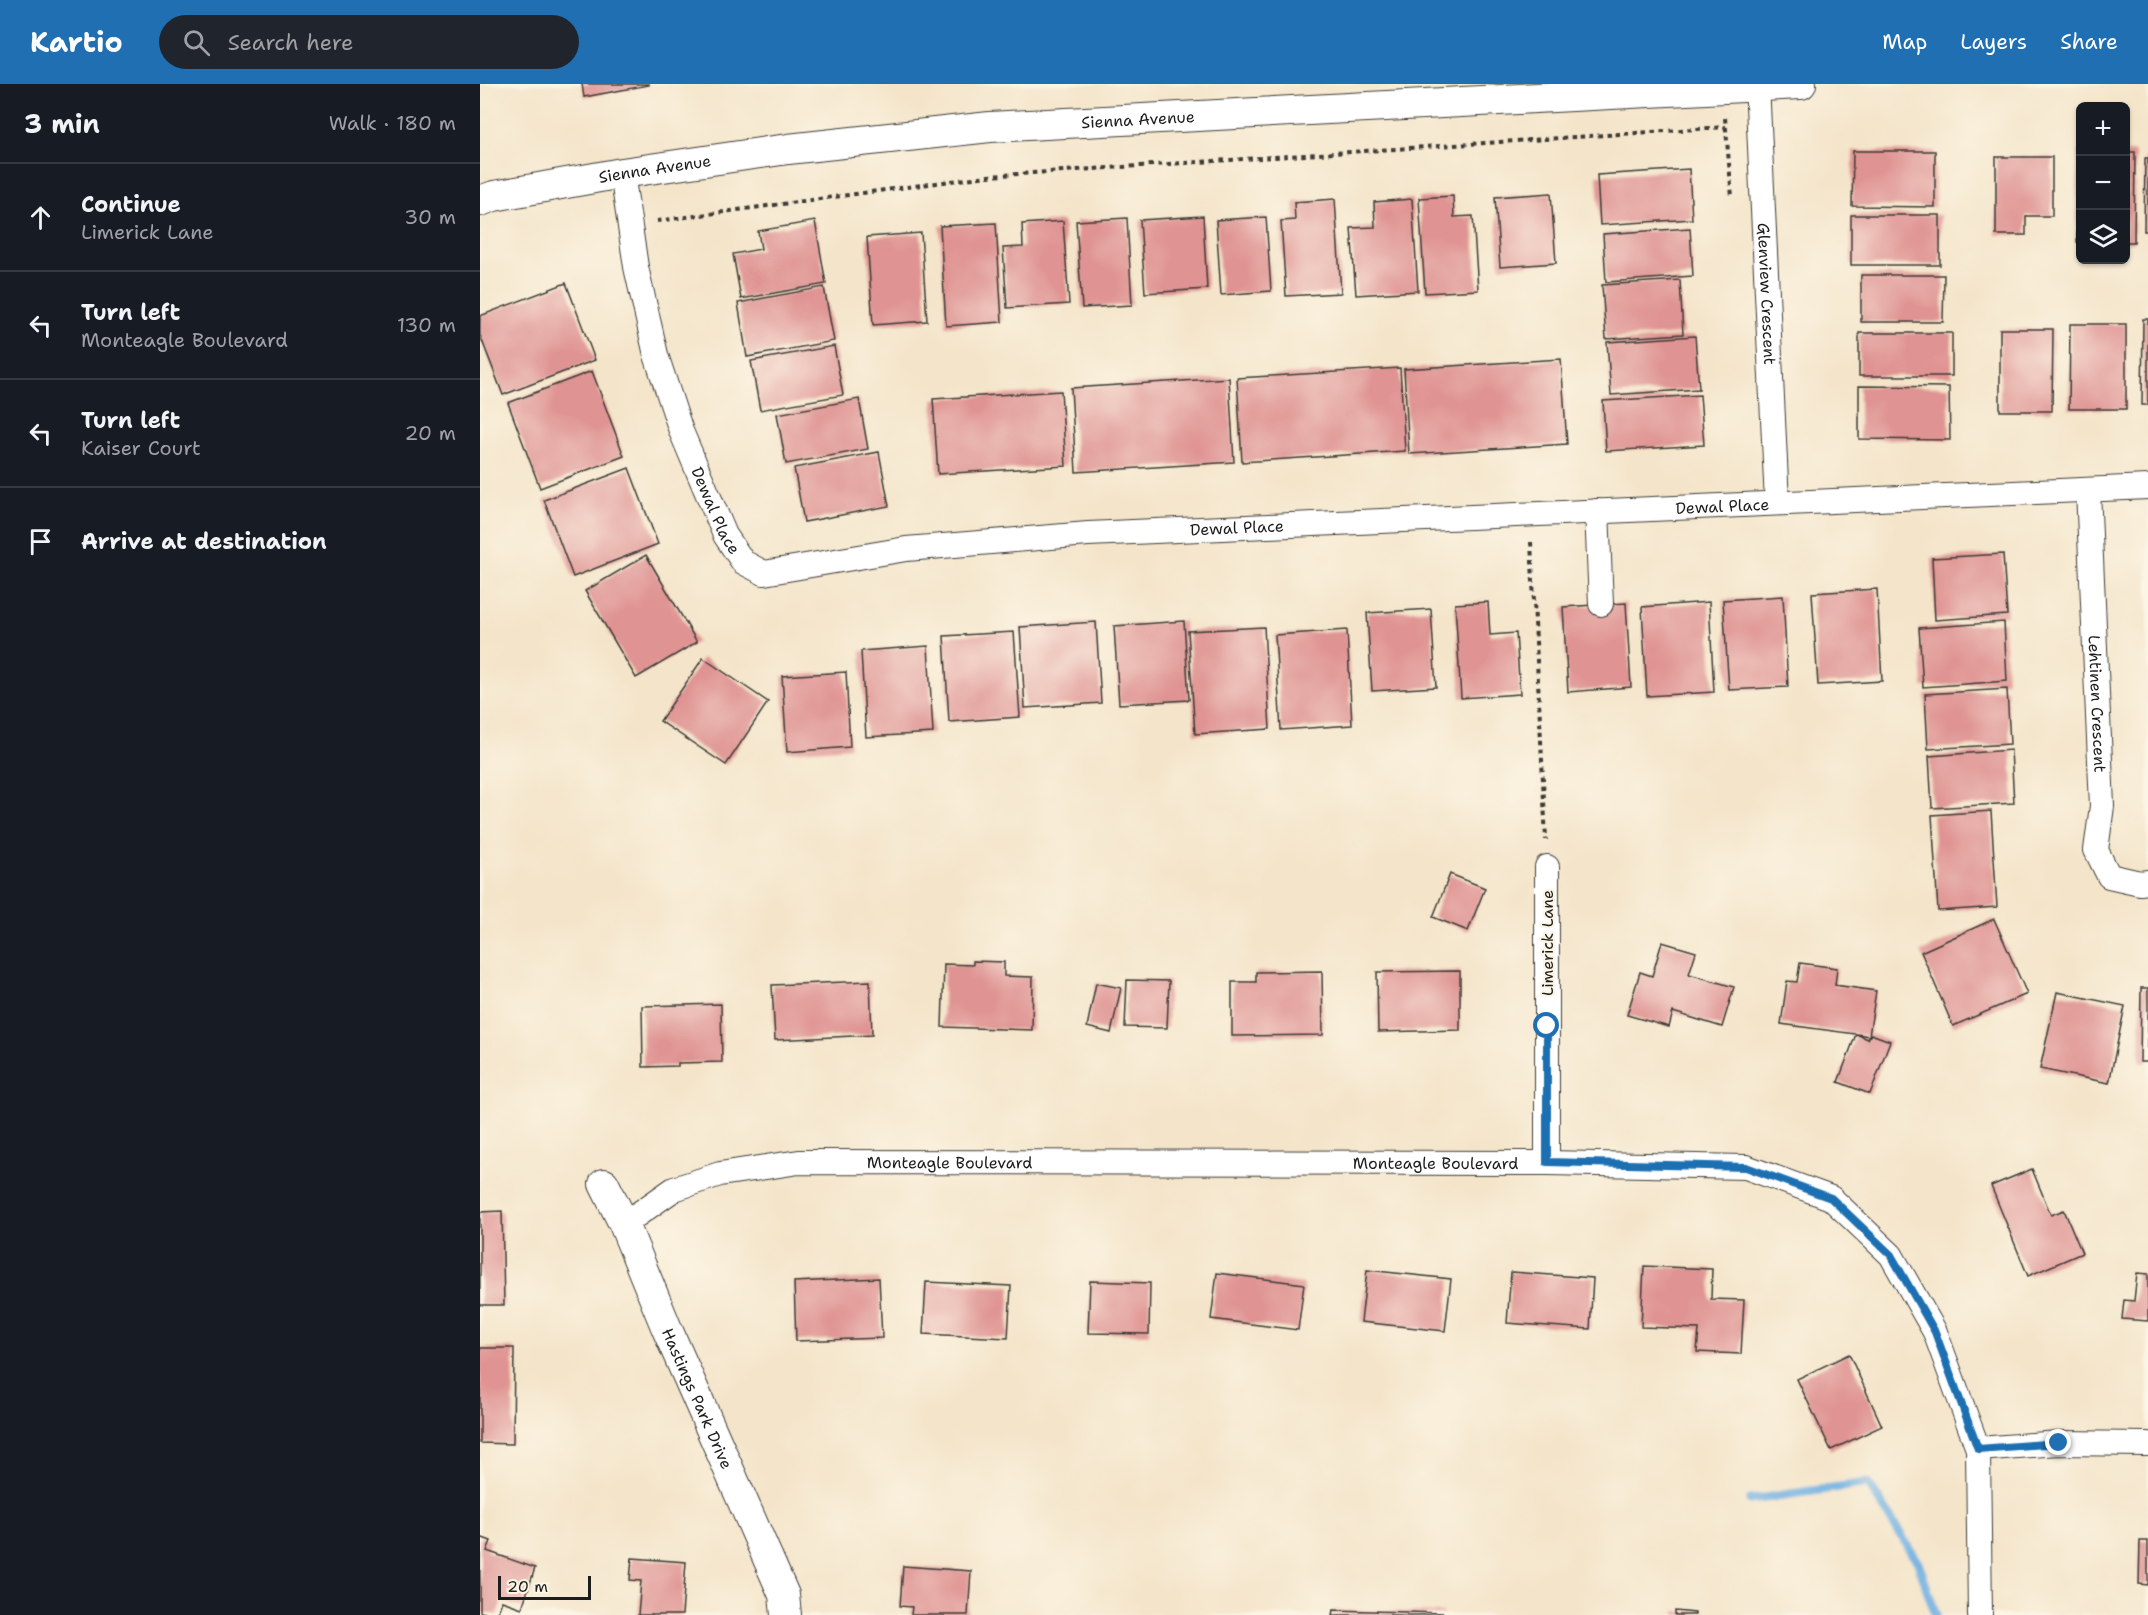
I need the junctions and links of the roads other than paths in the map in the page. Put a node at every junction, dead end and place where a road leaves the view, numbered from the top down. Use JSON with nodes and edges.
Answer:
{"nodes":[{"id":1,"x":1801,"y":84,"type":"edge"},
{"id":2,"x":1757,"y":85,"type":"edge"},
{"id":3,"x":622,"y":173,"type":"junction"},
{"id":4,"x":480,"y":201,"type":"edge"},
{"id":5,"x":2148,"y":487,"type":"edge"},
{"id":6,"x":2088,"y":490,"type":"junction"},
{"id":7,"x":1777,"y":503,"type":"junction"},
{"id":8,"x":1597,"y":511,"type":"junction"},
{"id":9,"x":1601,"y":604,"type":"dead end"},
{"id":10,"x":1547,"y":867,"type":"road end"},
{"id":11,"x":2148,"y":882,"type":"edge"},
{"id":12,"x":1547,"y":1162,"type":"junction"},
{"id":13,"x":604,"y":1184,"type":"dead end"},
{"id":14,"x":624,"y":1224,"type":"junction"},
{"id":15,"x":2148,"y":1444,"type":"edge"},
{"id":16,"x":1978,"y":1449,"type":"junction"},
{"id":17,"x":786,"y":1615,"type":"edge"},
{"id":18,"x":1980,"y":1615,"type":"edge"}],
"edges":[{"from":1,"to":2,"type":"street","name":"Sienna Avenue"},
{"from":2,"to":3,"type":"street","name":"Sienna Avenue"},
{"from":2,"to":7,"type":"street","name":"Glenview Crescent"},
{"from":3,"to":4,"type":"street","name":"Sienna Avenue"},
{"from":3,"to":8,"type":"street","name":"Dewal Place"},
{"from":5,"to":6,"type":"street","name":"Dewal Place"},
{"from":6,"to":7,"type":"street","name":"Dewal Place"},
{"from":6,"to":11,"type":"street","name":"Lehtinen Crescent"},
{"from":7,"to":8,"type":"street","name":"Dewal Place"},
{"from":8,"to":9,"type":"street"},
{"from":10,"to":12,"type":"street","name":"Limerick Lane"},
{"from":12,"to":14,"type":"street","name":"Monteagle Boulevard"},
{"from":12,"to":16,"type":"street","name":"Monteagle Boulevard"},
{"from":13,"to":14,"type":"street","name":"Hastings Park Drive"},
{"from":14,"to":17,"type":"street","name":"Hastings Park Drive"},
{"from":15,"to":16,"type":"street"},
{"from":16,"to":18,"type":"street","name":"Monteagle Boulevard"}]}
